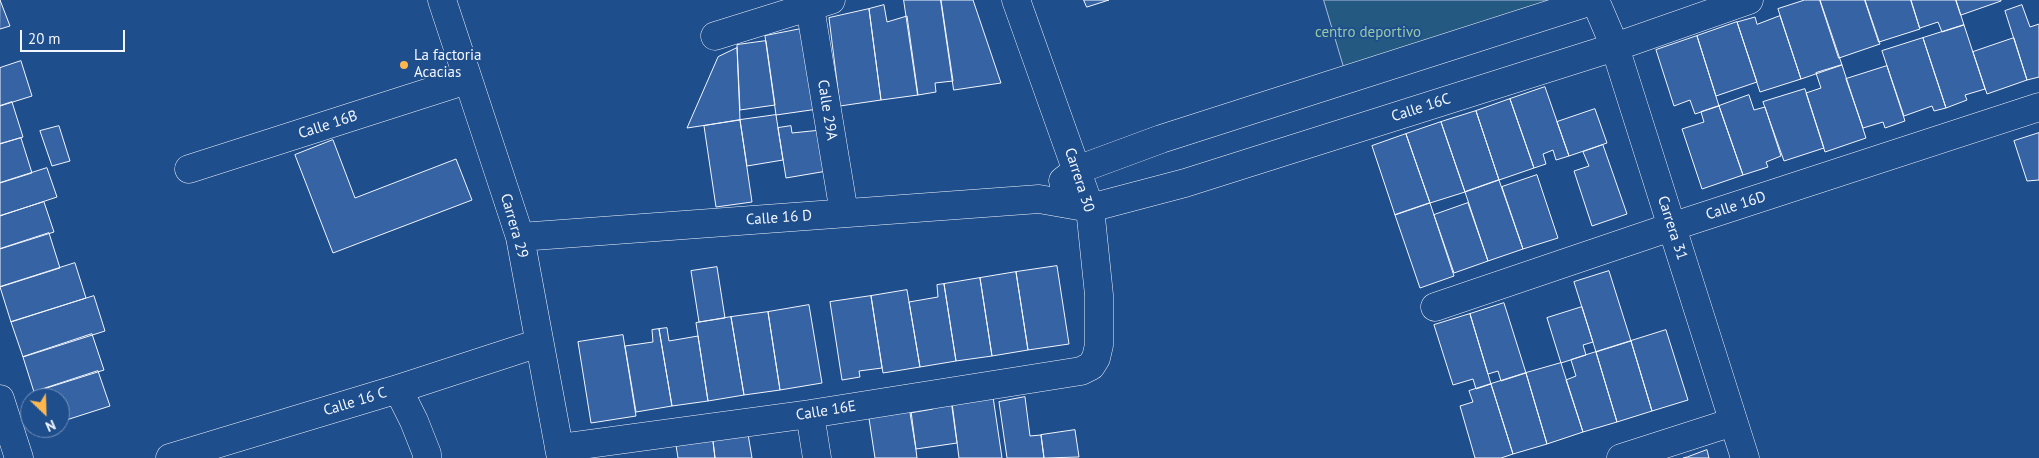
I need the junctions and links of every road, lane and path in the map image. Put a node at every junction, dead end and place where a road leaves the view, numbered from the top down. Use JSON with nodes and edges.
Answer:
{"nodes":[{"id":1,"x":442,"y":0,"type":"edge"},
{"id":2,"x":1016,"y":0,"type":"edge"},
{"id":3,"x":1595,"y":0,"type":"edge"},
{"id":4,"x":1748,"y":0,"type":"edge"},
{"id":5,"x":820,"y":3,"type":"edge"},
{"id":6,"x":715,"y":36,"type":"dead end"},
{"id":7,"x":1615,"y":47,"type":"junction"},
{"id":8,"x":467,"y":80,"type":"junction"},
{"id":9,"x":2039,"y":107,"type":"edge"},
{"id":10,"x":189,"y":170,"type":"dead end"},
{"id":11,"x":1077,"y":170,"type":"junction"},
{"id":12,"x":1039,"y":199,"type":"junction"},
{"id":13,"x":1090,"y":208,"type":"junction"},
{"id":14,"x":844,"y":213,"type":"junction"},
{"id":15,"x":1671,"y":227,"type":"junction"},
{"id":16,"x":520,"y":237,"type":"junction"},
{"id":17,"x":1434,"y":307,"type":"dead end"},
{"id":18,"x":539,"y":343,"type":"junction"},
{"id":19,"x":1091,"y":366,"type":"joint"},
{"id":20,"x":398,"y":389,"type":"junction"},
{"id":21,"x":0,"y":399,"type":"edge"},
{"id":22,"x":810,"y":414,"type":"junction"},
{"id":23,"x":1734,"y":422,"type":"junction"},
{"id":24,"x":560,"y":453,"type":"edge"},
{"id":25,"x":19,"y":458,"type":"edge"},
{"id":26,"x":170,"y":458,"type":"edge"},
{"id":27,"x":427,"y":458,"type":"edge"},
{"id":28,"x":817,"y":458,"type":"edge"},
{"id":29,"x":1621,"y":458,"type":"edge"},
{"id":30,"x":1745,"y":458,"type":"edge"}],
"edges":[{"from":1,"to":8,"type":"street","name":"Carrera 29"},
{"from":2,"to":11,"type":"street","name":"Carrera 30"},
{"from":3,"to":7,"type":"street","name":"Carrera 31"},
{"from":3,"to":11,"type":"street"},
{"from":4,"to":7,"type":"street","name":"Calle 16C"},
{"from":5,"to":6,"type":"street"},
{"from":5,"to":14,"type":"street","name":"Calle 29A"},
{"from":7,"to":13,"type":"street","name":"Calle 16C"},
{"from":7,"to":15,"type":"street","name":"Carrera 31"},
{"from":8,"to":10,"type":"street","name":"Calle 16B"},
{"from":8,"to":16,"type":"street","name":"Carrera 29"},
{"from":9,"to":15,"type":"street","name":"Calle 16D"},
{"from":11,"to":12,"type":"street"},
{"from":11,"to":13,"type":"street","name":"Carrera 30"},
{"from":12,"to":13,"type":"street","name":"Calle 16 D"},
{"from":12,"to":14,"type":"street","name":"Calle 16 D"},
{"from":13,"to":19,"type":"street","name":"Carrera 30"},
{"from":14,"to":16,"type":"street","name":"Calle 16 D"},
{"from":15,"to":17,"type":"street","name":"Calle 16D"},
{"from":15,"to":23,"type":"street","name":"Carrera 31"},
{"from":16,"to":18,"type":"street","name":"Carrera 29"},
{"from":18,"to":20,"type":"street","name":"Calle 16 C"},
{"from":18,"to":24,"type":"street","name":"Carrera 29"},
{"from":19,"to":22,"type":"street","name":"Calle 16E"},
{"from":20,"to":26,"type":"street","name":"Calle 16 C"},
{"from":20,"to":27,"type":"street"},
{"from":21,"to":25,"type":"street"},
{"from":22,"to":24,"type":"street","name":"Calle 16E"},
{"from":22,"to":28,"type":"street"},
{"from":23,"to":29,"type":"street"},
{"from":23,"to":30,"type":"street","name":"Carrera 31"}]}
